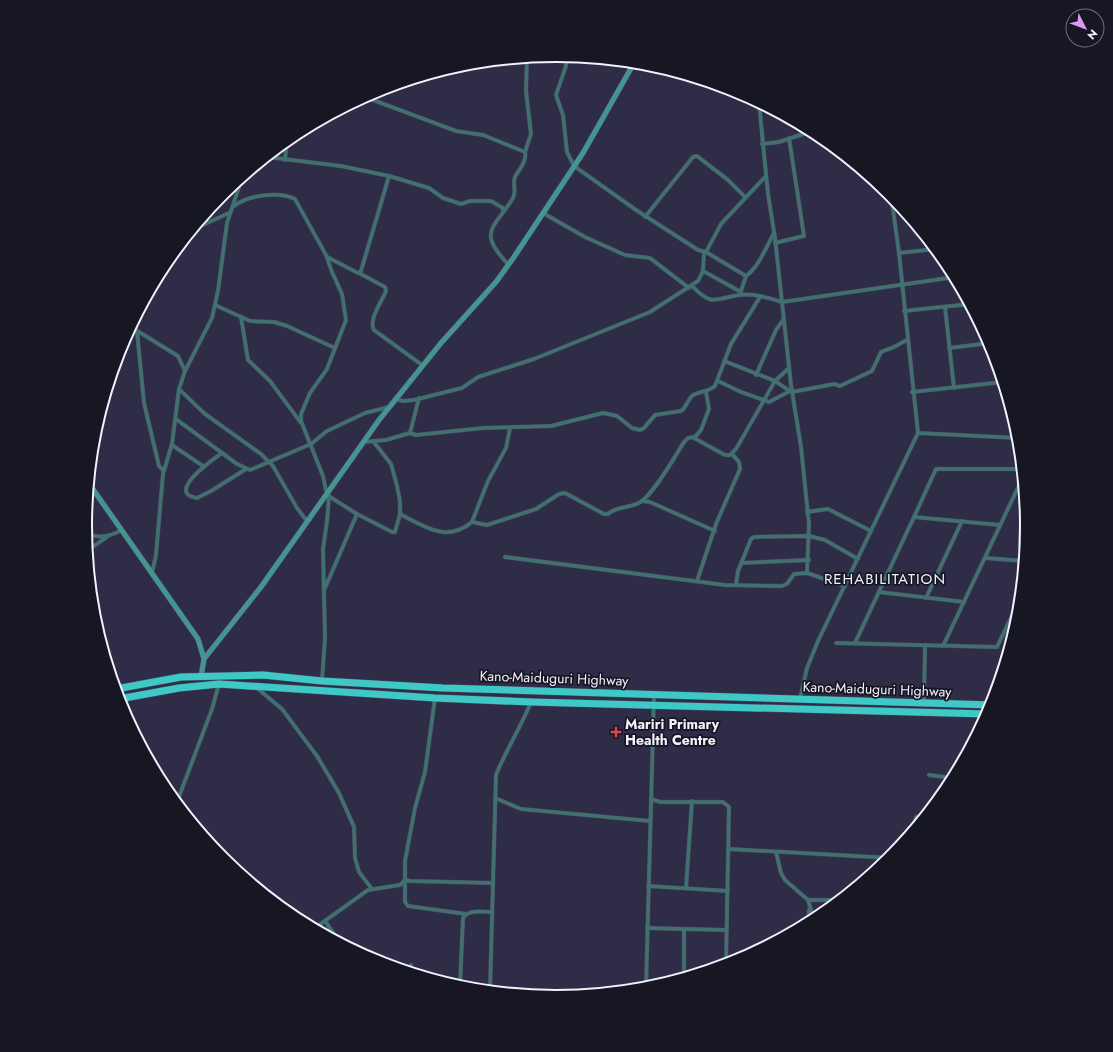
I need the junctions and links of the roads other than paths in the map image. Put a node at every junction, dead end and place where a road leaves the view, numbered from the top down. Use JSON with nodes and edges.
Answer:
{"nodes":[{"id":1,"x":566,"y":62,"type":"edge"},
{"id":2,"x":527,"y":63,"type":"edge"},
{"id":3,"x":631,"y":68,"type":"edge"},
{"id":4,"x":373,"y":100,"type":"edge"},
{"id":5,"x":759,"y":109,"type":"edge"},
{"id":6,"x":804,"y":134,"type":"edge"},
{"id":7,"x":790,"y":138,"type":"junction"},
{"id":8,"x":762,"y":144,"type":"junction"},
{"id":9,"x":286,"y":149,"type":"edge"},
{"id":10,"x":525,"y":152,"type":"junction"},
{"id":11,"x":274,"y":158,"type":"edge"},
{"id":12,"x":285,"y":160,"type":"junction"},
{"id":13,"x":574,"y":166,"type":"junction"},
{"id":14,"x":389,"y":176,"type":"junction"},
{"id":15,"x":766,"y":176,"type":"junction"},
{"id":16,"x":239,"y":188,"type":"edge"},
{"id":17,"x":745,"y":197,"type":"junction"},
{"id":18,"x":234,"y":206,"type":"junction"},
{"id":19,"x":892,"y":206,"type":"edge"},
{"id":20,"x":503,"y":211,"type":"junction"},
{"id":21,"x":229,"y":213,"type":"junction"},
{"id":22,"x":543,"y":213,"type":"junction"},
{"id":23,"x":645,"y":217,"type":"junction"},
{"id":24,"x":204,"y":224,"type":"edge"},
{"id":25,"x":774,"y":233,"type":"junction"},
{"id":26,"x":775,"y":242,"type":"junction"},
{"id":27,"x":928,"y":249,"type":"edge"},
{"id":28,"x":705,"y":253,"type":"junction"},
{"id":29,"x":898,"y":253,"type":"junction"},
{"id":30,"x":327,"y":257,"type":"junction"},
{"id":31,"x":508,"y":264,"type":"junction"},
{"id":32,"x":703,"y":271,"type":"junction"},
{"id":33,"x":359,"y":273,"type":"junction"},
{"id":34,"x":746,"y":276,"type":"junction"},
{"id":35,"x":948,"y":278,"type":"edge"},
{"id":36,"x":901,"y":283,"type":"junction"},
{"id":37,"x":690,"y":287,"type":"junction"},
{"id":38,"x":740,"y":293,"type":"junction"},
{"id":39,"x":760,"y":297,"type":"junction"},
{"id":40,"x":782,"y":302,"type":"junction"},
{"id":41,"x":215,"y":305,"type":"junction"},
{"id":42,"x":964,"y":305,"type":"edge"},
{"id":43,"x":945,"y":307,"type":"junction"},
{"id":44,"x":904,"y":311,"type":"junction"},
{"id":45,"x":241,"y":317,"type":"junction"},
{"id":46,"x":783,"y":320,"type":"junction"},
{"id":47,"x":137,"y":331,"type":"joint"},
{"id":48,"x":907,"y":340,"type":"junction"},
{"id":49,"x":983,"y":344,"type":"edge"},
{"id":50,"x":335,"y":348,"type":"junction"},
{"id":51,"x":949,"y":348,"type":"junction"},
{"id":52,"x":724,"y":361,"type":"junction"},
{"id":53,"x":422,"y":365,"type":"junction"},
{"id":54,"x":789,"y":368,"type":"junction"},
{"id":55,"x":185,"y":371,"type":"junction"},
{"id":56,"x":756,"y":374,"type":"junction"},
{"id":57,"x":718,"y":381,"type":"junction"},
{"id":58,"x":775,"y":381,"type":"junction"},
{"id":59,"x":998,"y":383,"type":"edge"},
{"id":60,"x":954,"y":388,"type":"junction"},
{"id":61,"x":179,"y":389,"type":"junction"},
{"id":62,"x":791,"y":391,"type":"junction"},
{"id":63,"x":706,"y":392,"type":"junction"},
{"id":64,"x":912,"y":392,"type":"junction"},
{"id":65,"x":419,"y":398,"type":"junction"},
{"id":66,"x":395,"y":399,"type":"junction"},
{"id":67,"x":764,"y":401,"type":"junction"},
{"id":68,"x":389,"y":407,"type":"junction"},
{"id":69,"x":176,"y":419,"type":"junction"},
{"id":70,"x":303,"y":425,"type":"junction"},
{"id":71,"x":510,"y":428,"type":"junction"},
{"id":72,"x":410,"y":433,"type":"junction"},
{"id":73,"x":918,"y":433,"type":"junction"},
{"id":74,"x":694,"y":437,"type":"junction"},
{"id":75,"x":1012,"y":438,"type":"edge"},
{"id":76,"x":372,"y":441,"type":"junction"},
{"id":77,"x":364,"y":442,"type":"junction"},
{"id":78,"x":311,"y":444,"type":"junction"},
{"id":79,"x":172,"y":445,"type":"junction"},
{"id":80,"x":222,"y":453,"type":"junction"},
{"id":81,"x":732,"y":454,"type":"junction"},
{"id":82,"x":270,"y":463,"type":"junction"},
{"id":83,"x":203,"y":466,"type":"junction"},
{"id":84,"x":246,"y":469,"type":"junction"},
{"id":85,"x":1017,"y":469,"type":"edge"},
{"id":86,"x":164,"y":471,"type":"junction"},
{"id":87,"x":1019,"y":485,"type":"edge"},
{"id":88,"x":94,"y":490,"type":"edge"},
{"id":89,"x":328,"y":496,"type":"junction"},
{"id":90,"x":642,"y":501,"type":"junction"},
{"id":91,"x":807,"y":512,"type":"junction"},
{"id":92,"x":357,"y":514,"type":"junction"},
{"id":93,"x":400,"y":514,"type":"junction"},
{"id":94,"x":914,"y":517,"type":"junction"},
{"id":95,"x":307,"y":521,"type":"junction"},
{"id":96,"x":962,"y":521,"type":"junction"},
{"id":97,"x":472,"y":522,"type":"junction"},
{"id":98,"x":1000,"y":525,"type":"junction"},
{"id":99,"x":120,"y":531,"type":"junction"},
{"id":100,"x":715,"y":531,"type":"junction"},
{"id":101,"x":871,"y":531,"type":"junction"},
{"id":102,"x":92,"y":536,"type":"edge"},
{"id":103,"x":809,"y":536,"type":"junction"},
{"id":104,"x":108,"y":537,"type":"junction"},
{"id":105,"x":93,"y":547,"type":"edge"},
{"id":106,"x":505,"y":557,"type":"dead end"},
{"id":107,"x":985,"y":558,"type":"junction"},
{"id":108,"x":858,"y":559,"type":"junction"},
{"id":109,"x":809,"y":560,"type":"junction"},
{"id":110,"x":1020,"y":561,"type":"edge"},
{"id":111,"x":740,"y":563,"type":"junction"},
{"id":112,"x":807,"y":573,"type":"junction"},
{"id":113,"x":152,"y":574,"type":"junction"},
{"id":114,"x":696,"y":581,"type":"junction"},
{"id":115,"x":736,"y":584,"type":"junction"},
{"id":116,"x":845,"y":586,"type":"junction"},
{"id":117,"x":324,"y":590,"type":"junction"},
{"id":118,"x":879,"y":592,"type":"junction"},
{"id":119,"x":926,"y":598,"type":"junction"},
{"id":120,"x":964,"y":602,"type":"junction"},
{"id":121,"x":1012,"y":615,"type":"edge"},
{"id":122,"x":836,"y":643,"type":"dead end"},
{"id":123,"x":855,"y":643,"type":"junction"},
{"id":124,"x":925,"y":645,"type":"junction"},
{"id":125,"x":943,"y":646,"type":"junction"},
{"id":126,"x":204,"y":659,"type":"junction"},
{"id":127,"x":201,"y":677,"type":"junction"},
{"id":128,"x":322,"y":682,"type":"junction"},
{"id":129,"x":219,"y":684,"type":"junction"},
{"id":130,"x":254,"y":685,"type":"junction"},
{"id":131,"x":122,"y":688,"type":"edge"},
{"id":132,"x":654,"y":694,"type":"junction"},
{"id":133,"x":126,"y":698,"type":"edge"},
{"id":134,"x":435,"y":698,"type":"junction"},
{"id":135,"x":800,"y":700,"type":"junction"},
{"id":136,"x":531,"y":702,"type":"junction"},
{"id":137,"x":924,"y":704,"type":"junction"},
{"id":138,"x":653,"y":705,"type":"junction"},
{"id":139,"x":985,"y":705,"type":"edge"},
{"id":140,"x":981,"y":714,"type":"edge"},
{"id":141,"x":929,"y":775,"type":"dead end"},
{"id":142,"x":946,"y":777,"type":"edge"},
{"id":143,"x":179,"y":796,"type":"edge"},
{"id":144,"x":495,"y":798,"type":"junction"},
{"id":145,"x":651,"y":799,"type":"junction"},
{"id":146,"x":692,"y":801,"type":"junction"},
{"id":147,"x":650,"y":821,"type":"junction"},
{"id":148,"x":729,"y":849,"type":"junction"},
{"id":149,"x":776,"y":852,"type":"junction"},
{"id":150,"x":881,"y":857,"type":"edge"},
{"id":151,"x":405,"y":880,"type":"junction"},
{"id":152,"x":493,"y":883,"type":"junction"},
{"id":153,"x":648,"y":886,"type":"junction"},
{"id":154,"x":686,"y":888,"type":"junction"},
{"id":155,"x":372,"y":889,"type":"junction"},
{"id":156,"x":728,"y":891,"type":"junction"},
{"id":157,"x":808,"y":900,"type":"junction"},
{"id":158,"x":831,"y":900,"type":"edge"},
{"id":159,"x":809,"y":905,"type":"junction"},
{"id":160,"x":492,"y":912,"type":"junction"},
{"id":161,"x":812,"y":913,"type":"edge"},
{"id":162,"x":466,"y":914,"type":"junction"},
{"id":163,"x":809,"y":915,"type":"edge"},
{"id":164,"x":325,"y":921,"type":"junction"},
{"id":165,"x":319,"y":925,"type":"edge"},
{"id":166,"x":647,"y":928,"type":"junction"},
{"id":167,"x":684,"y":929,"type":"junction"},
{"id":168,"x":727,"y":930,"type":"junction"},
{"id":169,"x":333,"y":933,"type":"edge"},
{"id":170,"x":726,"y":958,"type":"edge"},
{"id":171,"x":684,"y":972,"type":"edge"},
{"id":172,"x":460,"y":980,"type":"edge"},
{"id":173,"x":646,"y":981,"type":"edge"},
{"id":174,"x":490,"y":985,"type":"edge"}],
"edges":[{"from":1,"to":13,"type":"street"},
{"from":2,"to":10,"type":"street"},
{"from":3,"to":13,"type":"street"},
{"from":4,"to":10,"type":"street"},
{"from":5,"to":8,"type":"street"},
{"from":6,"to":7,"type":"street"},
{"from":7,"to":8,"type":"street"},
{"from":7,"to":26,"type":"street"},
{"from":8,"to":15,"type":"street"},
{"from":9,"to":12,"type":"street"},
{"from":10,"to":20,"type":"street"},
{"from":11,"to":12,"type":"street"},
{"from":12,"to":14,"type":"street"},
{"from":13,"to":22,"type":"street"},
{"from":13,"to":23,"type":"street"},
{"from":14,"to":20,"type":"street"},
{"from":14,"to":33,"type":"street"},
{"from":15,"to":17,"type":"street"},
{"from":15,"to":25,"type":"street"},
{"from":16,"to":18,"type":"street"},
{"from":17,"to":23,"type":"street"},
{"from":17,"to":28,"type":"street"},
{"from":18,"to":21,"type":"street"},
{"from":18,"to":30,"type":"street"},
{"from":19,"to":29,"type":"street"},
{"from":20,"to":31,"type":"street"},
{"from":21,"to":24,"type":"street"},
{"from":21,"to":41,"type":"street"},
{"from":22,"to":31,"type":"street"},
{"from":22,"to":37,"type":"street"},
{"from":23,"to":28,"type":"street"},
{"from":25,"to":26,"type":"street"},
{"from":25,"to":34,"type":"street"},
{"from":26,"to":40,"type":"street"},
{"from":27,"to":29,"type":"street"},
{"from":28,"to":32,"type":"street"},
{"from":28,"to":34,"type":"street"},
{"from":29,"to":36,"type":"street"},
{"from":30,"to":33,"type":"street"},
{"from":30,"to":50,"type":"street"},
{"from":31,"to":53,"type":"street"},
{"from":32,"to":37,"type":"street"},
{"from":32,"to":38,"type":"street"},
{"from":33,"to":53,"type":"street"},
{"from":34,"to":38,"type":"street"},
{"from":35,"to":36,"type":"street"},
{"from":36,"to":40,"type":"street"},
{"from":36,"to":44,"type":"street"},
{"from":37,"to":38,"type":"street"},
{"from":37,"to":65,"type":"street"},
{"from":38,"to":39,"type":"street"},
{"from":39,"to":40,"type":"street"},
{"from":39,"to":52,"type":"street"},
{"from":40,"to":46,"type":"street"},
{"from":41,"to":45,"type":"street"},
{"from":41,"to":55,"type":"street"},
{"from":42,"to":43,"type":"street"},
{"from":43,"to":44,"type":"street"},
{"from":43,"to":51,"type":"street"},
{"from":44,"to":48,"type":"street"},
{"from":45,"to":50,"type":"street"},
{"from":45,"to":70,"type":"street"},
{"from":46,"to":54,"type":"street"},
{"from":46,"to":56,"type":"street"},
{"from":47,"to":55,"type":"street"},
{"from":47,"to":86,"type":"street"},
{"from":48,"to":62,"type":"street"},
{"from":48,"to":64,"type":"street"},
{"from":49,"to":51,"type":"street"},
{"from":50,"to":70,"type":"street"},
{"from":51,"to":60,"type":"street"},
{"from":52,"to":56,"type":"street"},
{"from":52,"to":57,"type":"street"},
{"from":53,"to":66,"type":"street"},
{"from":54,"to":58,"type":"street"},
{"from":54,"to":62,"type":"street"},
{"from":55,"to":61,"type":"street"},
{"from":56,"to":58,"type":"street"},
{"from":57,"to":63,"type":"street"},
{"from":57,"to":67,"type":"street"},
{"from":58,"to":62,"type":"street"},
{"from":58,"to":67,"type":"street"},
{"from":59,"to":60,"type":"street"},
{"from":60,"to":64,"type":"street"},
{"from":61,"to":69,"type":"street"},
{"from":61,"to":82,"type":"street"},
{"from":62,"to":67,"type":"street"},
{"from":62,"to":91,"type":"street"},
{"from":63,"to":71,"type":"street"},
{"from":63,"to":74,"type":"street"},
{"from":64,"to":73,"type":"street"},
{"from":65,"to":66,"type":"street"},
{"from":65,"to":72,"type":"street"},
{"from":66,"to":68,"type":"street"},
{"from":67,"to":81,"type":"street"},
{"from":68,"to":77,"type":"street"},
{"from":68,"to":78,"type":"street"},
{"from":69,"to":79,"type":"street"},
{"from":69,"to":80,"type":"street"},
{"from":70,"to":78,"type":"street"},
{"from":71,"to":72,"type":"street"},
{"from":71,"to":97,"type":"street"},
{"from":72,"to":76,"type":"street"},
{"from":73,"to":75,"type":"street"},
{"from":73,"to":101,"type":"street"},
{"from":74,"to":81,"type":"street"},
{"from":74,"to":90,"type":"street"},
{"from":76,"to":77,"type":"street"},
{"from":76,"to":93,"type":"street"},
{"from":77,"to":89,"type":"street"},
{"from":78,"to":82,"type":"street"},
{"from":78,"to":89,"type":"street"},
{"from":79,"to":83,"type":"street"},
{"from":79,"to":86,"type":"street"},
{"from":80,"to":83,"type":"street"},
{"from":80,"to":84,"type":"street"},
{"from":81,"to":100,"type":"street"},
{"from":82,"to":84,"type":"street"},
{"from":82,"to":95,"type":"street"},
{"from":83,"to":84,"type":"street"},
{"from":85,"to":94,"type":"street"},
{"from":86,"to":113,"type":"street"},
{"from":87,"to":98,"type":"street"},
{"from":88,"to":99,"type":"street"},
{"from":89,"to":92,"type":"street"},
{"from":89,"to":95,"type":"street"},
{"from":89,"to":117,"type":"street"},
{"from":90,"to":97,"type":"street"},
{"from":90,"to":100,"type":"street"},
{"from":91,"to":101,"type":"street"},
{"from":91,"to":103,"type":"street"},
{"from":92,"to":93,"type":"street"},
{"from":92,"to":117,"type":"street"},
{"from":93,"to":97,"type":"street"},
{"from":94,"to":96,"type":"street"},
{"from":94,"to":118,"type":"street"},
{"from":95,"to":126,"type":"street"},
{"from":96,"to":98,"type":"street"},
{"from":96,"to":119,"type":"street"},
{"from":98,"to":107,"type":"street"},
{"from":99,"to":104,"type":"street"},
{"from":99,"to":113,"type":"street"},
{"from":100,"to":114,"type":"street"},
{"from":101,"to":108,"type":"street"},
{"from":102,"to":104,"type":"street"},
{"from":103,"to":108,"type":"street"},
{"from":103,"to":109,"type":"street"},
{"from":103,"to":111,"type":"street"},
{"from":104,"to":105,"type":"street"},
{"from":106,"to":114,"type":"street"},
{"from":107,"to":110,"type":"street"},
{"from":107,"to":120,"type":"street"},
{"from":108,"to":116,"type":"street"},
{"from":109,"to":111,"type":"street"},
{"from":109,"to":112,"type":"street"},
{"from":111,"to":115,"type":"street"},
{"from":112,"to":115,"type":"street"},
{"from":112,"to":116,"type":"street"},
{"from":113,"to":126,"type":"street"},
{"from":114,"to":115,"type":"street"},
{"from":116,"to":135,"type":"street"},
{"from":117,"to":128,"type":"street"},
{"from":118,"to":119,"type":"street"},
{"from":118,"to":123,"type":"street"},
{"from":119,"to":120,"type":"street"},
{"from":120,"to":125,"type":"street"},
{"from":121,"to":125,"type":"street"},
{"from":122,"to":123,"type":"street"},
{"from":123,"to":124,"type":"street"},
{"from":124,"to":125,"type":"street"},
{"from":124,"to":137,"type":"street"},
{"from":126,"to":127,"type":"street"},
{"from":127,"to":128,"type":"highway","name":"Kano-Maiduguri Highway"},
{"from":127,"to":131,"type":"highway","name":"Kano-Maiduguri Highway"},
{"from":128,"to":132,"type":"highway","name":"Kano-Maiduguri Highway"},
{"from":129,"to":130,"type":"highway","name":"Kano-Maiduguri Highway"},
{"from":129,"to":133,"type":"highway","name":"Kano-Maiduguri Highway"},
{"from":129,"to":143,"type":"street"},
{"from":130,"to":134,"type":"highway","name":"Kano-Maiduguri Highway"},
{"from":130,"to":155,"type":"street"},
{"from":132,"to":135,"type":"highway","name":"Kano-Maiduguri Highway"},
{"from":132,"to":138,"type":"street"},
{"from":134,"to":136,"type":"highway","name":"Kano-Maiduguri Highway"},
{"from":134,"to":151,"type":"street"},
{"from":135,"to":137,"type":"highway","name":"Kano-Maiduguri Highway"},
{"from":136,"to":138,"type":"highway","name":"Kano-Maiduguri Highway"},
{"from":136,"to":144,"type":"street"},
{"from":137,"to":139,"type":"highway","name":"Kano-Maiduguri Highway"},
{"from":138,"to":140,"type":"highway","name":"Kano-Maiduguri Highway"},
{"from":138,"to":145,"type":"street"},
{"from":141,"to":142,"type":"street"},
{"from":144,"to":147,"type":"street"},
{"from":144,"to":152,"type":"street"},
{"from":145,"to":146,"type":"street"},
{"from":145,"to":147,"type":"street"},
{"from":146,"to":148,"type":"street"},
{"from":146,"to":154,"type":"street"},
{"from":147,"to":153,"type":"street"},
{"from":148,"to":149,"type":"street"},
{"from":148,"to":156,"type":"street"},
{"from":149,"to":150,"type":"street"},
{"from":149,"to":157,"type":"street"},
{"from":151,"to":152,"type":"street"},
{"from":151,"to":155,"type":"street"},
{"from":151,"to":162,"type":"street"},
{"from":152,"to":160,"type":"street"},
{"from":153,"to":154,"type":"street"},
{"from":153,"to":166,"type":"street"},
{"from":154,"to":156,"type":"street"},
{"from":155,"to":164,"type":"street"},
{"from":156,"to":168,"type":"street"},
{"from":157,"to":158,"type":"street"},
{"from":157,"to":159,"type":"street"},
{"from":159,"to":161,"type":"street"},
{"from":159,"to":163,"type":"street"},
{"from":160,"to":162,"type":"street"},
{"from":160,"to":174,"type":"street"},
{"from":162,"to":172,"type":"street"},
{"from":164,"to":165,"type":"street"},
{"from":164,"to":169,"type":"street"},
{"from":166,"to":167,"type":"street"},
{"from":166,"to":173,"type":"street"},
{"from":167,"to":168,"type":"street"},
{"from":167,"to":171,"type":"street"},
{"from":168,"to":170,"type":"street"}]}
